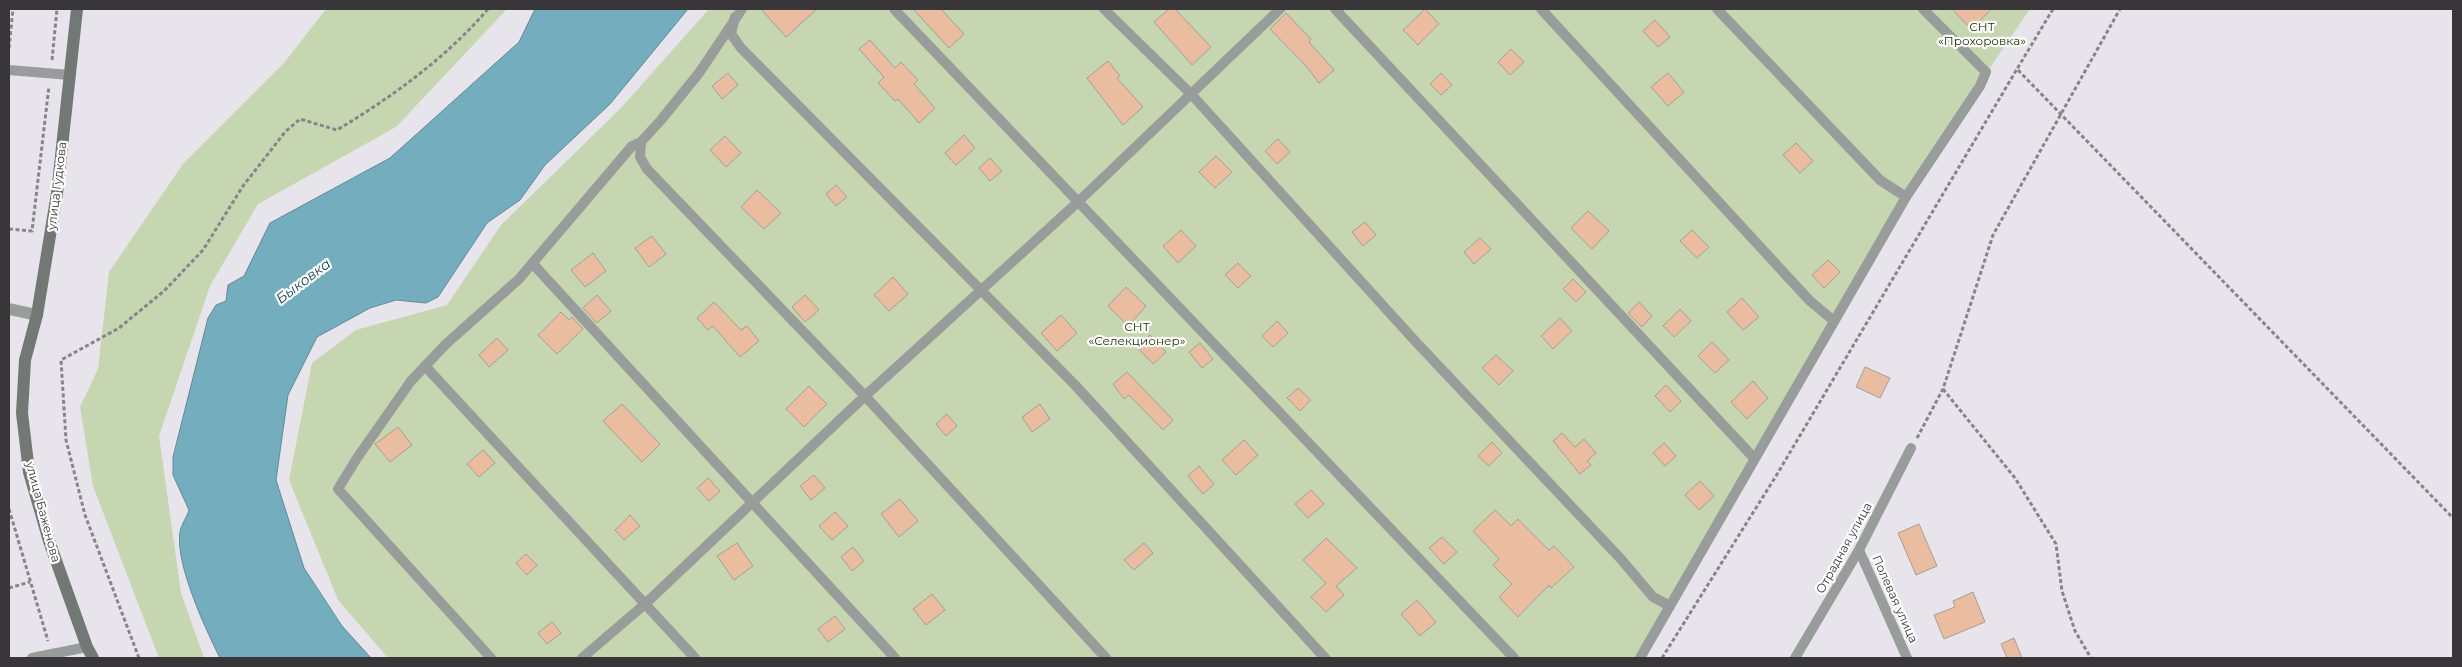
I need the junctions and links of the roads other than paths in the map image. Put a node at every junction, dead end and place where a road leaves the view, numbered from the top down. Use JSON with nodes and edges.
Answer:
{"nodes":[{"id":1,"x":77,"y":9,"type":"edge"},
{"id":2,"x":894,"y":9,"type":"edge"},
{"id":3,"x":1104,"y":9,"type":"edge"},
{"id":4,"x":1280,"y":9,"type":"edge"},
{"id":5,"x":1335,"y":9,"type":"edge"},
{"id":6,"x":1541,"y":9,"type":"edge"},
{"id":7,"x":1717,"y":9,"type":"edge"},
{"id":8,"x":1923,"y":9,"type":"edge"},
{"id":9,"x":738,"y":13,"type":"edge"},
{"id":10,"x":9,"y":70,"type":"edge"},
{"id":11,"x":70,"y":75,"type":"junction"},
{"id":12,"x":1191,"y":94,"type":"junction"},
{"id":13,"x":641,"y":142,"type":"junction"},
{"id":14,"x":1906,"y":196,"type":"junction"},
{"id":15,"x":1079,"y":201,"type":"junction"},
{"id":16,"x":532,"y":264,"type":"junction"},
{"id":17,"x":980,"y":290,"type":"junction"},
{"id":18,"x":9,"y":309,"type":"edge"},
{"id":19,"x":37,"y":315,"type":"junction"},
{"id":20,"x":1834,"y":321,"type":"junction"},
{"id":21,"x":24,"y":360,"type":"joint"},
{"id":22,"x":425,"y":366,"type":"junction"},
{"id":23,"x":865,"y":396,"type":"junction"},
{"id":24,"x":1911,"y":448,"type":"road end"},
{"id":25,"x":1754,"y":458,"type":"junction"},
{"id":26,"x":752,"y":503,"type":"junction"},
{"id":27,"x":1859,"y":550,"type":"junction"},
{"id":28,"x":645,"y":604,"type":"junction"},
{"id":29,"x":1670,"y":606,"type":"junction"},
{"id":30,"x":86,"y":647,"type":"junction"},
{"id":31,"x":32,"y":658,"type":"edge"},
{"id":32,"x":93,"y":658,"type":"edge"},
{"id":33,"x":492,"y":658,"type":"edge"},
{"id":34,"x":582,"y":658,"type":"edge"},
{"id":35,"x":695,"y":658,"type":"edge"},
{"id":36,"x":895,"y":658,"type":"edge"},
{"id":37,"x":1106,"y":658,"type":"edge"},
{"id":38,"x":1324,"y":658,"type":"edge"},
{"id":39,"x":1514,"y":658,"type":"edge"},
{"id":40,"x":1640,"y":658,"type":"edge"},
{"id":41,"x":1795,"y":658,"type":"edge"},
{"id":42,"x":1907,"y":658,"type":"edge"}],
"edges":[{"from":1,"to":11,"type":"street","name":"улица Гудкова"},
{"from":2,"to":15,"type":"lane"},
{"from":3,"to":12,"type":"lane"},
{"from":4,"to":12,"type":"lane"},
{"from":5,"to":25,"type":"lane"},
{"from":6,"to":20,"type":"lane"},
{"from":7,"to":14,"type":"lane"},
{"from":8,"to":14,"type":"lane"},
{"from":9,"to":13,"type":"lane"},
{"from":9,"to":17,"type":"lane"},
{"from":10,"to":11,"type":"lane"},
{"from":11,"to":19,"type":"street","name":"улица Гудкова"},
{"from":12,"to":15,"type":"lane"},
{"from":12,"to":29,"type":"lane"},
{"from":13,"to":16,"type":"lane"},
{"from":13,"to":23,"type":"lane"},
{"from":14,"to":20,"type":"lane"},
{"from":15,"to":17,"type":"lane"},
{"from":15,"to":39,"type":"lane"},
{"from":16,"to":22,"type":"lane"},
{"from":16,"to":26,"type":"lane"},
{"from":17,"to":23,"type":"lane"},
{"from":17,"to":38,"type":"lane"},
{"from":18,"to":19,"type":"street"},
{"from":19,"to":21,"type":"street","name":"улица Гудкова"},
{"from":20,"to":25,"type":"lane"},
{"from":21,"to":30,"type":"street","name":"улица Баженова"},
{"from":22,"to":28,"type":"lane"},
{"from":22,"to":33,"type":"lane"},
{"from":23,"to":26,"type":"lane"},
{"from":23,"to":37,"type":"lane"},
{"from":24,"to":27,"type":"lane","name":"Отрадная улица"},
{"from":25,"to":29,"type":"lane"},
{"from":26,"to":28,"type":"lane"},
{"from":26,"to":36,"type":"lane"},
{"from":27,"to":41,"type":"lane","name":"Отрадная улица"},
{"from":27,"to":42,"type":"lane","name":"Полевая улица"},
{"from":28,"to":34,"type":"lane"},
{"from":28,"to":35,"type":"lane"},
{"from":29,"to":40,"type":"lane"},
{"from":30,"to":31,"type":"lane"},
{"from":30,"to":32,"type":"street","name":"улица Баженова"}]}
